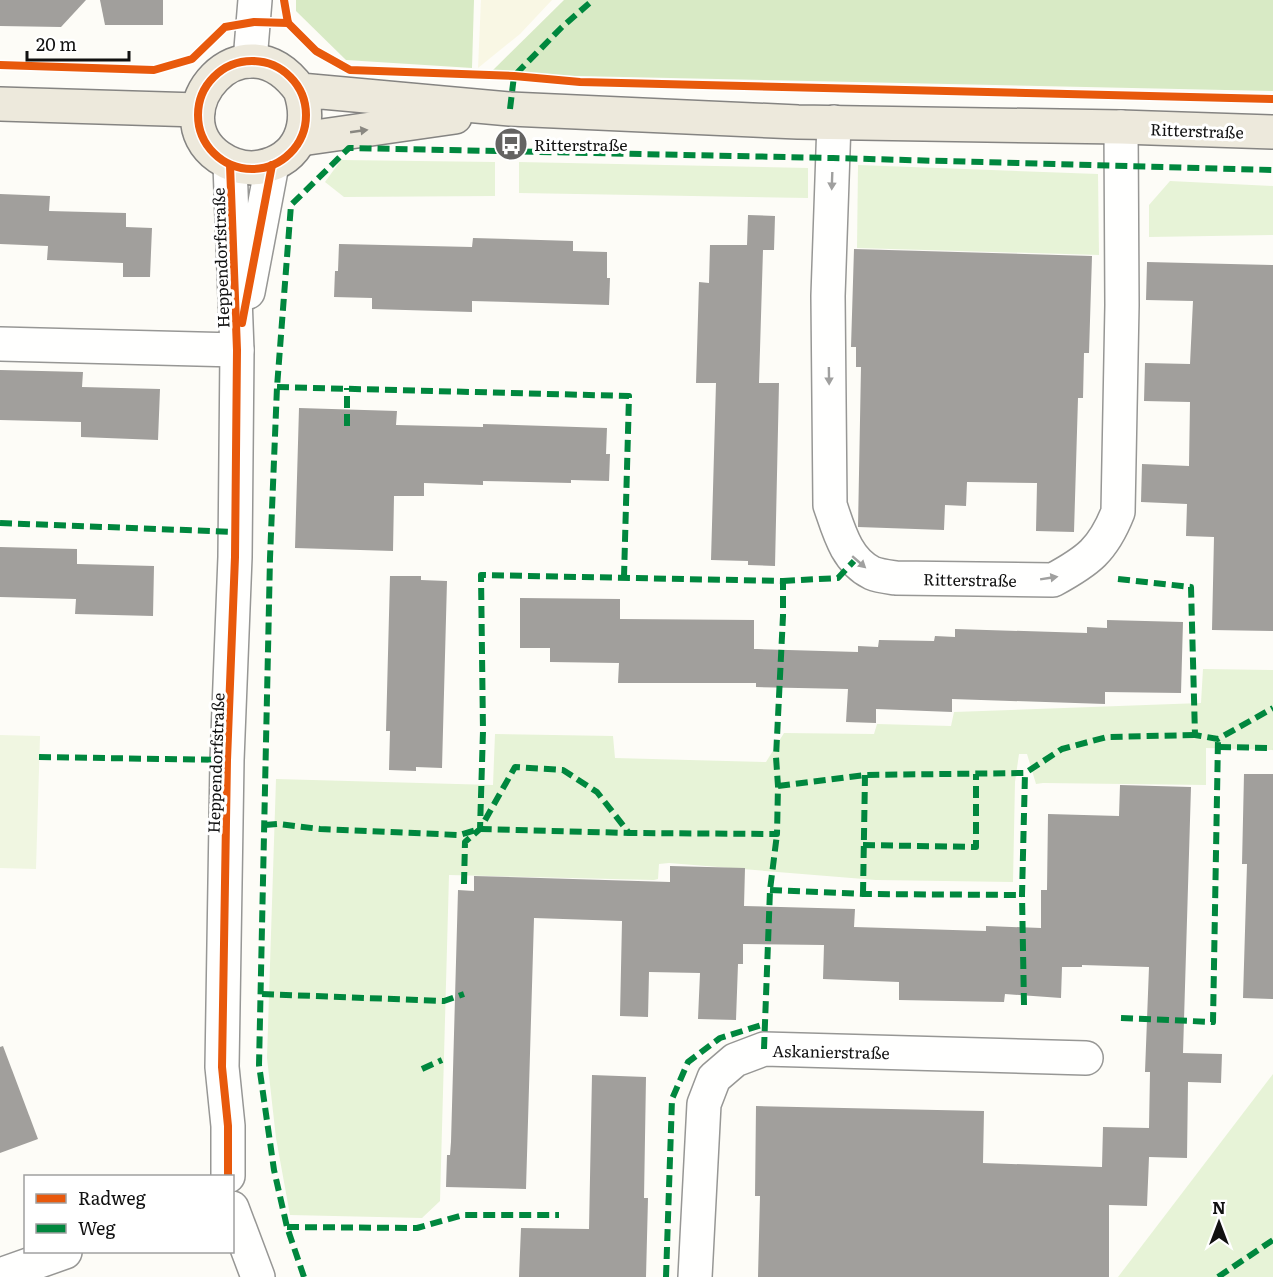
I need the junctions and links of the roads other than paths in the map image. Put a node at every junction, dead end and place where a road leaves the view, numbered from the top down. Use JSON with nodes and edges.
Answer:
{"nodes":[{"id":1,"x":255,"y":0,"type":"edge"},
{"id":2,"x":250,"y":61,"type":"junction"},
{"id":3,"x":300,"y":90,"type":"junction"},
{"id":4,"x":0,"y":104,"type":"edge"},
{"id":5,"x":510,"y":109,"type":"junction"},
{"id":6,"x":198,"y":110,"type":"junction"},
{"id":7,"x":834,"y":122,"type":"junction"},
{"id":8,"x":1120,"y":127,"type":"junction"},
{"id":9,"x":1273,"y":132,"type":"edge"},
{"id":10,"x":301,"y":139,"type":"junction"},
{"id":11,"x":230,"y":165,"type":"junction"},
{"id":12,"x":272,"y":165,"type":"junction"},
{"id":13,"x":0,"y":344,"type":"edge"},
{"id":14,"x":237,"y":350,"type":"junction"},
{"id":15,"x":1086,"y":1058,"type":"dead end"},
{"id":16,"x":228,"y":1175,"type":"edge"},
{"id":17,"x":234,"y":1213,"type":"edge"},
{"id":18,"x":60,"y":1253,"type":"edge"},
{"id":19,"x":0,"y":1275,"type":"edge"},
{"id":20,"x":258,"y":1277,"type":"edge"},
{"id":21,"x":695,"y":1277,"type":"edge"}],
"edges":[{"from":1,"to":2,"type":"street"},
{"from":2,"to":3,"type":"main road"},
{"from":2,"to":6,"type":"main road"},
{"from":3,"to":5,"type":"main road","name":"Ritterstraße"},
{"from":3,"to":10,"type":"main road"},
{"from":4,"to":6,"type":"main road"},
{"from":5,"to":7,"type":"main road","name":"Ritterstraße"},
{"from":10,"to":5,"type":"main road","name":"Ritterstraße","one_way":true},
{"from":6,"to":11,"type":"main road"},
{"from":7,"to":8,"type":"main road","name":"Ritterstraße"},
{"from":7,"to":8,"type":"street","name":"Ritterstraße","one_way":true},
{"from":8,"to":9,"type":"main road","name":"Ritterstraße"},
{"from":10,"to":12,"type":"main road"},
{"from":11,"to":12,"type":"main road"},
{"from":11,"to":14,"type":"street","name":"Heppendorfstraße"},
{"from":12,"to":14,"type":"street","name":"Heppendorfstraße"},
{"from":13,"to":14,"type":"street"},
{"from":14,"to":16,"type":"street","name":"Heppendorfstraße"},
{"from":15,"to":21,"type":"street","name":"Askanierstraße"},
{"from":17,"to":20,"type":"street"},
{"from":18,"to":19,"type":"street"}]}
